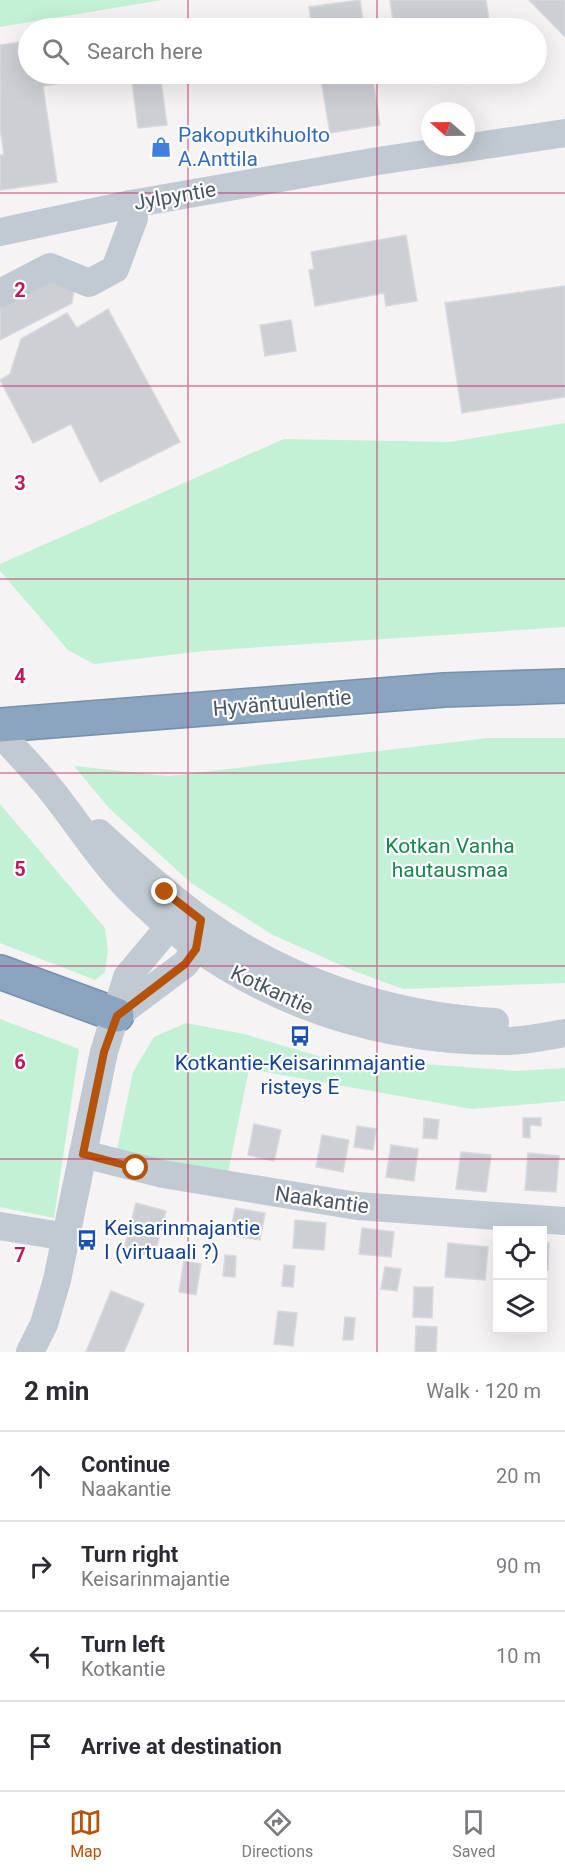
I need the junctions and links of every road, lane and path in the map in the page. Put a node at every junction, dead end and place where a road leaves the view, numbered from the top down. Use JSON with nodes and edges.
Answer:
{"nodes":[{"id":1,"x":565,"y":133,"type":"edge"},
{"id":2,"x":131,"y":204,"type":"junction"},
{"id":3,"x":0,"y":232,"type":"edge"},
{"id":4,"x":0,"y":293,"type":"edge"},
{"id":5,"x":565,"y":686,"type":"edge"},
{"id":6,"x":0,"y":726,"type":"edge"},
{"id":7,"x":0,"y":733,"type":"edge"},
{"id":8,"x":52,"y":791,"type":"junction"},
{"id":9,"x":201,"y":920,"type":"junction"},
{"id":10,"x":169,"y":927,"type":"junction"},
{"id":11,"x":196,"y":949,"type":"junction"},
{"id":12,"x":0,"y":972,"type":"edge"},
{"id":13,"x":117,"y":1016,"type":"junction"},
{"id":14,"x":565,"y":1033,"type":"edge"},
{"id":15,"x":83,"y":1154,"type":"junction"},
{"id":16,"x":565,"y":1221,"type":"edge"},
{"id":17,"x":0,"y":1226,"type":"edge"},
{"id":18,"x":67,"y":1237,"type":"junction"},
{"id":19,"x":30,"y":1352,"type":"edge"}],
"edges":[{"from":1,"to":2,"type":"street","name":"Jylpyntie"},
{"from":2,"to":3,"type":"street","name":"Jylpyntie"},
{"from":2,"to":4,"type":"street"},
{"from":5,"to":6,"type":"highway","name":"Hyväntuulentie"},
{"from":7,"to":8,"type":"street","name":"Kotkantie"},
{"from":8,"to":9,"type":"street","name":"Kotkantie"},
{"from":8,"to":10,"type":"street","name":"Kotkantie"},
{"from":9,"to":10,"type":"street"},
{"from":9,"to":11,"type":"street"},
{"from":9,"to":14,"type":"street","name":"Kotkantie"},
{"from":10,"to":11,"type":"street","name":"Kotkantie"},
{"from":10,"to":13,"type":"street"},
{"from":11,"to":13,"type":"street"},
{"from":11,"to":14,"type":"street","name":"Kotkantie"},
{"from":12,"to":13,"type":"highway"},
{"from":13,"to":15,"type":"street"},
{"from":15,"to":16,"type":"street","name":"Naakantie"},
{"from":15,"to":18,"type":"street"},
{"from":17,"to":18,"type":"street"},
{"from":18,"to":19,"type":"street"}]}
